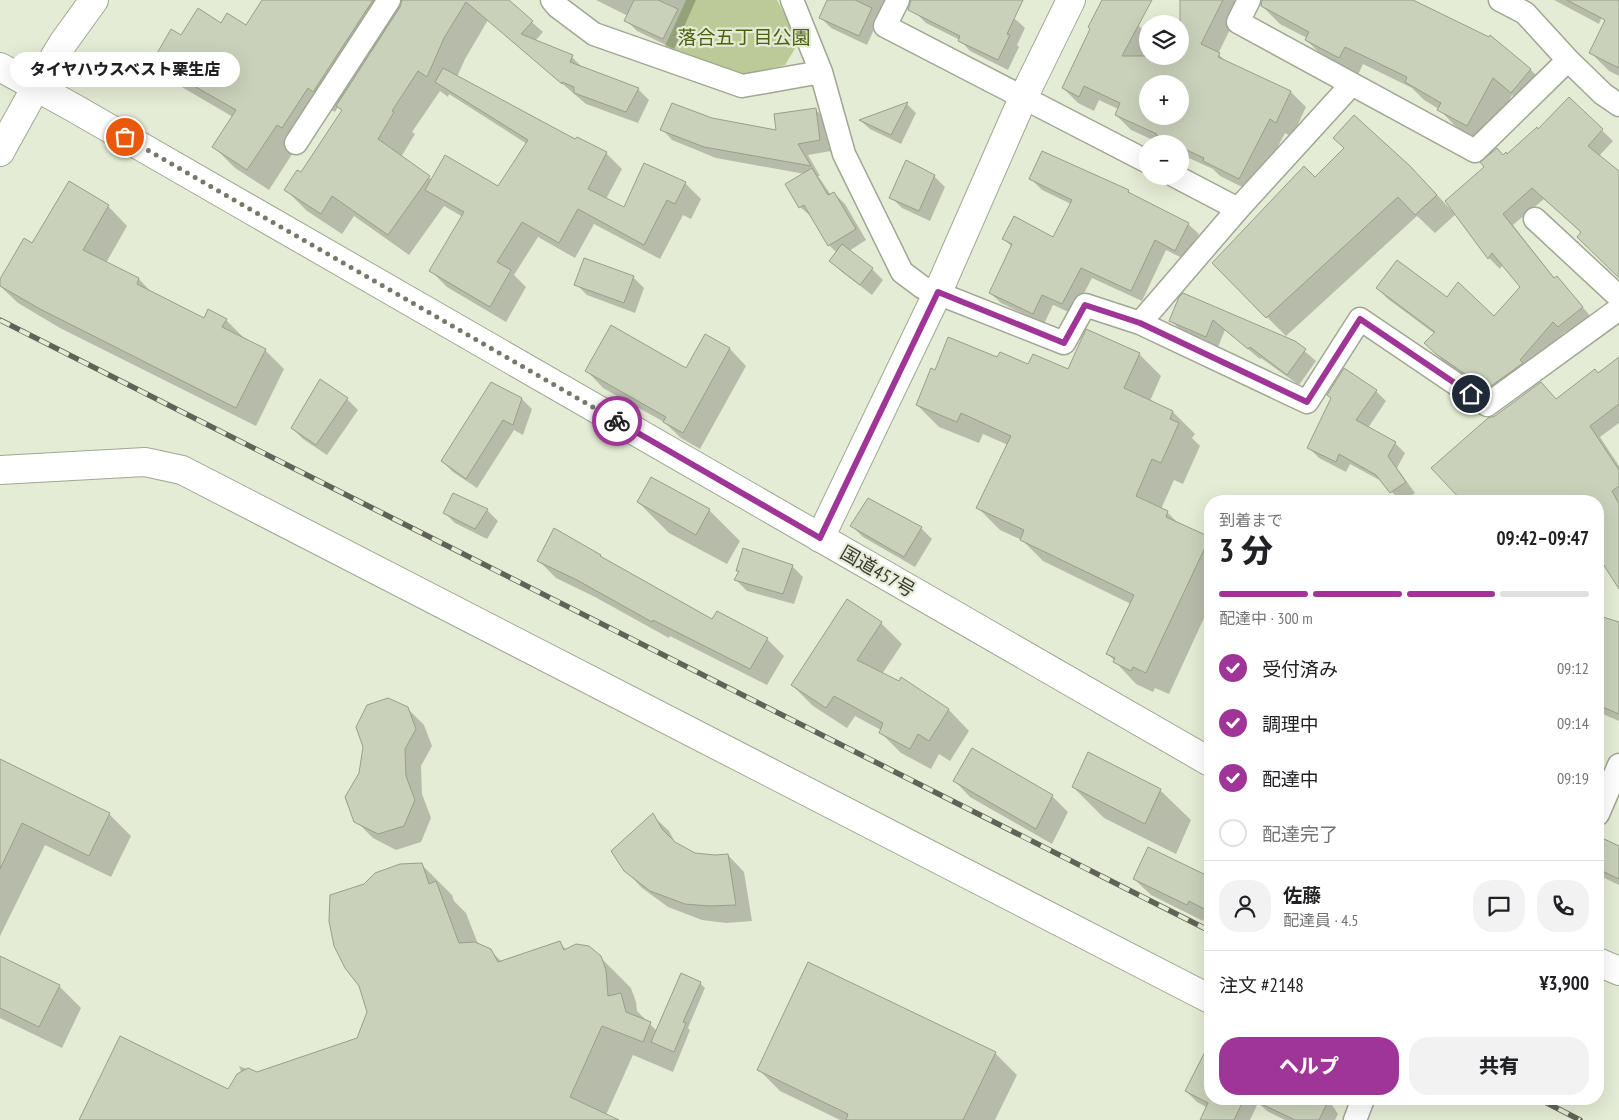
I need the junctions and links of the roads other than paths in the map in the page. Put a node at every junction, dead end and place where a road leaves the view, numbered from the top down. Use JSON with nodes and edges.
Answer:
{"nodes":[{"id":1,"x":94,"y":0,"type":"edge"},
{"id":2,"x":389,"y":0,"type":"edge"},
{"id":3,"x":552,"y":0,"type":"edge"},
{"id":4,"x":792,"y":0,"type":"edge"},
{"id":5,"x":898,"y":0,"type":"edge"},
{"id":6,"x":1070,"y":0,"type":"edge"},
{"id":7,"x":1249,"y":0,"type":"edge"},
{"id":8,"x":1500,"y":0,"type":"edge"},
{"id":9,"x":1568,"y":60,"type":"junction"},
{"id":10,"x":0,"y":68,"type":"edge"},
{"id":11,"x":821,"y":72,"type":"junction"},
{"id":12,"x":1352,"y":85,"type":"junction"},
{"id":13,"x":36,"y":86,"type":"junction"},
{"id":14,"x":1023,"y":98,"type":"junction"},
{"id":15,"x":1619,"y":105,"type":"edge"},
{"id":16,"x":296,"y":143,"type":"dead end"},
{"id":17,"x":0,"y":152,"type":"edge"},
{"id":18,"x":1139,"y":157,"type":"edge"},
{"id":19,"x":1189,"y":183,"type":"edge"},
{"id":20,"x":1238,"y":209,"type":"junction"},
{"id":21,"x":1535,"y":219,"type":"dead end"},
{"id":22,"x":938,"y":292,"type":"junction"},
{"id":23,"x":1619,"y":297,"type":"edge"},
{"id":24,"x":1619,"y":309,"type":"edge"},
{"id":25,"x":1140,"y":323,"type":"junction"},
{"id":26,"x":0,"y":470,"type":"edge"},
{"id":27,"x":820,"y":538,"type":"junction"},
{"id":28,"x":1204,"y":759,"type":"edge"},
{"id":29,"x":1619,"y":765,"type":"edge"},
{"id":30,"x":1604,"y":800,"type":"edge"},
{"id":31,"x":1604,"y":965,"type":"edge"},
{"id":32,"x":1619,"y":971,"type":"edge"},
{"id":33,"x":1204,"y":996,"type":"edge"},
{"id":34,"x":1361,"y":1105,"type":"edge"},
{"id":35,"x":1355,"y":1120,"type":"edge"}],
"edges":[{"from":1,"to":13,"type":"main road"},
{"from":2,"to":16,"type":"street"},
{"from":3,"to":11,"type":"street"},
{"from":4,"to":11,"type":"street"},
{"from":5,"to":14,"type":"street"},
{"from":6,"to":14,"type":"main road"},
{"from":7,"to":12,"type":"street"},
{"from":8,"to":9,"type":"street"},
{"from":9,"to":12,"type":"street"},
{"from":9,"to":15,"type":"street"},
{"from":10,"to":13,"type":"main road","name":"国道457号"},
{"from":11,"to":22,"type":"street"},
{"from":12,"to":20,"type":"street"},
{"from":13,"to":17,"type":"main road"},
{"from":13,"to":27,"type":"main road","name":"国道457号"},
{"from":14,"to":18,"type":"street"},
{"from":14,"to":22,"type":"main road"},
{"from":19,"to":20,"type":"street"},
{"from":20,"to":25,"type":"street"},
{"from":21,"to":23,"type":"street"},
{"from":22,"to":25,"type":"street"},
{"from":22,"to":27,"type":"main road"},
{"from":24,"to":25,"type":"street"},
{"from":26,"to":33,"type":"main road"},
{"from":27,"to":28,"type":"main road","name":"国道457号"},
{"from":29,"to":30,"type":"street"},
{"from":31,"to":32,"type":"main road"},
{"from":34,"to":35,"type":"street"}]}
